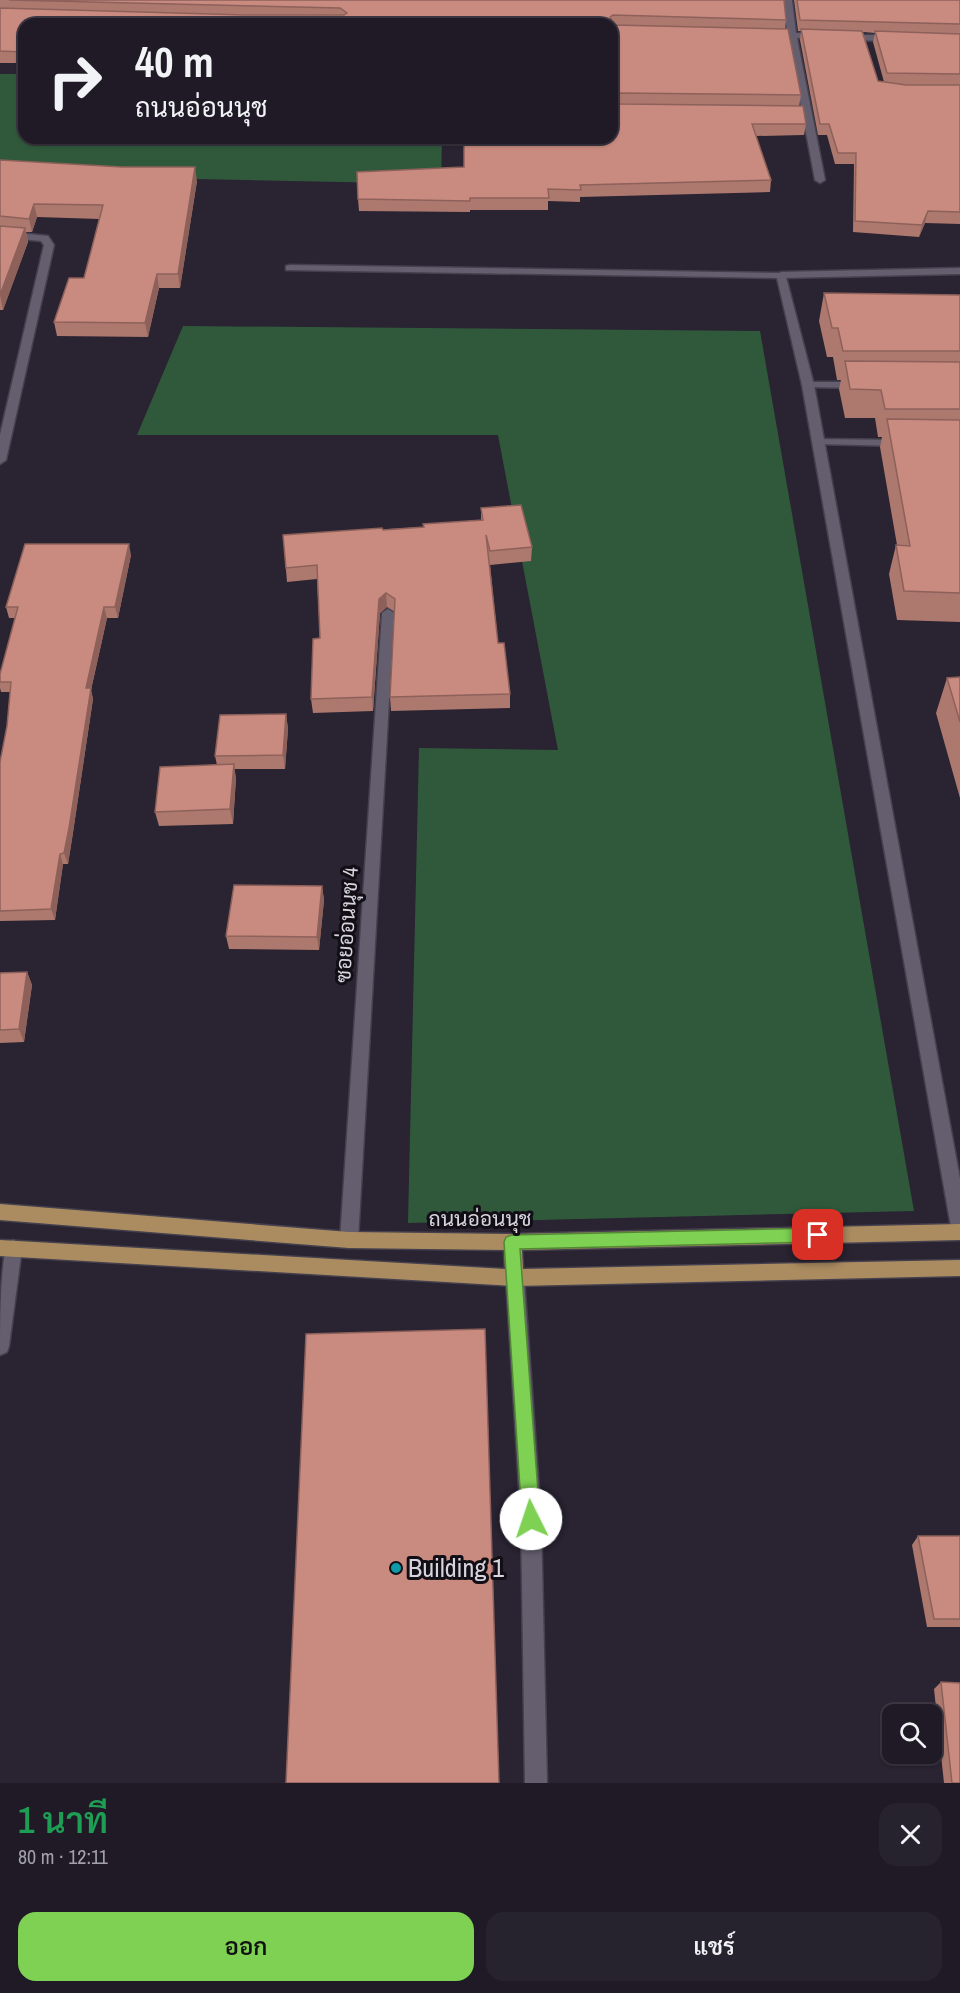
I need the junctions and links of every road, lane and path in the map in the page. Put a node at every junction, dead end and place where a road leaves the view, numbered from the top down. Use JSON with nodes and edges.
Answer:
{"nodes":[{"id":1,"x":789,"y":0,"type":"edge"},
{"id":2,"x":756,"y":35,"type":"edge"},
{"id":3,"x":792,"y":36,"type":"junction"},
{"id":4,"x":900,"y":38,"type":"edge"},
{"id":5,"x":794,"y":112,"type":"edge"},
{"id":6,"x":806,"y":112,"type":"junction"},
{"id":7,"x":820,"y":180,"type":"dead end"},
{"id":8,"x":0,"y":234,"type":"edge"},
{"id":9,"x":290,"y":268,"type":"dead end"},
{"id":10,"x":960,"y":272,"type":"edge"},
{"id":11,"x":781,"y":275,"type":"junction"},
{"id":12,"x":808,"y":385,"type":"junction"},
{"id":13,"x":878,"y":385,"type":"edge"},
{"id":14,"x":818,"y":442,"type":"junction"},
{"id":15,"x":913,"y":443,"type":"edge"},
{"id":16,"x":0,"y":460,"type":"edge"},
{"id":17,"x":388,"y":613,"type":"edge"},
{"id":18,"x":0,"y":1212,"type":"edge"},
{"id":19,"x":960,"y":1227,"type":"edge"},
{"id":20,"x":960,"y":1232,"type":"edge"},
{"id":21,"x":349,"y":1240,"type":"junction"},
{"id":22,"x":512,"y":1242,"type":"junction"},
{"id":23,"x":7,"y":1248,"type":"edge"},
{"id":24,"x":960,"y":1268,"type":"edge"},
{"id":25,"x":515,"y":1278,"type":"junction"},
{"id":26,"x":0,"y":1347,"type":"edge"},
{"id":27,"x":536,"y":1783,"type":"edge"}],
"edges":[{"from":1,"to":3,"type":"street"},
{"from":2,"to":3,"type":"street"},
{"from":3,"to":4,"type":"street"},
{"from":3,"to":6,"type":"street"},
{"from":5,"to":6,"type":"street"},
{"from":6,"to":7,"type":"street"},
{"from":8,"to":16,"type":"street"},
{"from":9,"to":11,"type":"street"},
{"from":10,"to":11,"type":"street"},
{"from":11,"to":12,"type":"street"},
{"from":12,"to":13,"type":"street"},
{"from":12,"to":14,"type":"street"},
{"from":14,"to":15,"type":"street"},
{"from":14,"to":19,"type":"street"},
{"from":17,"to":21,"type":"street","name":"ซอยอ่อนนุช 4"},
{"from":18,"to":21,"type":"main road","name":"ถนนอ่อนนุช"},
{"from":20,"to":22,"type":"main road","name":"ถนนอ่อนนุช"},
{"from":21,"to":22,"type":"main road","name":"ถนนอ่อนนุช"},
{"from":22,"to":25,"type":"main road"},
{"from":23,"to":25,"type":"main road"},
{"from":23,"to":26,"type":"street"},
{"from":24,"to":25,"type":"main road"},
{"from":25,"to":27,"type":"street"}]}
